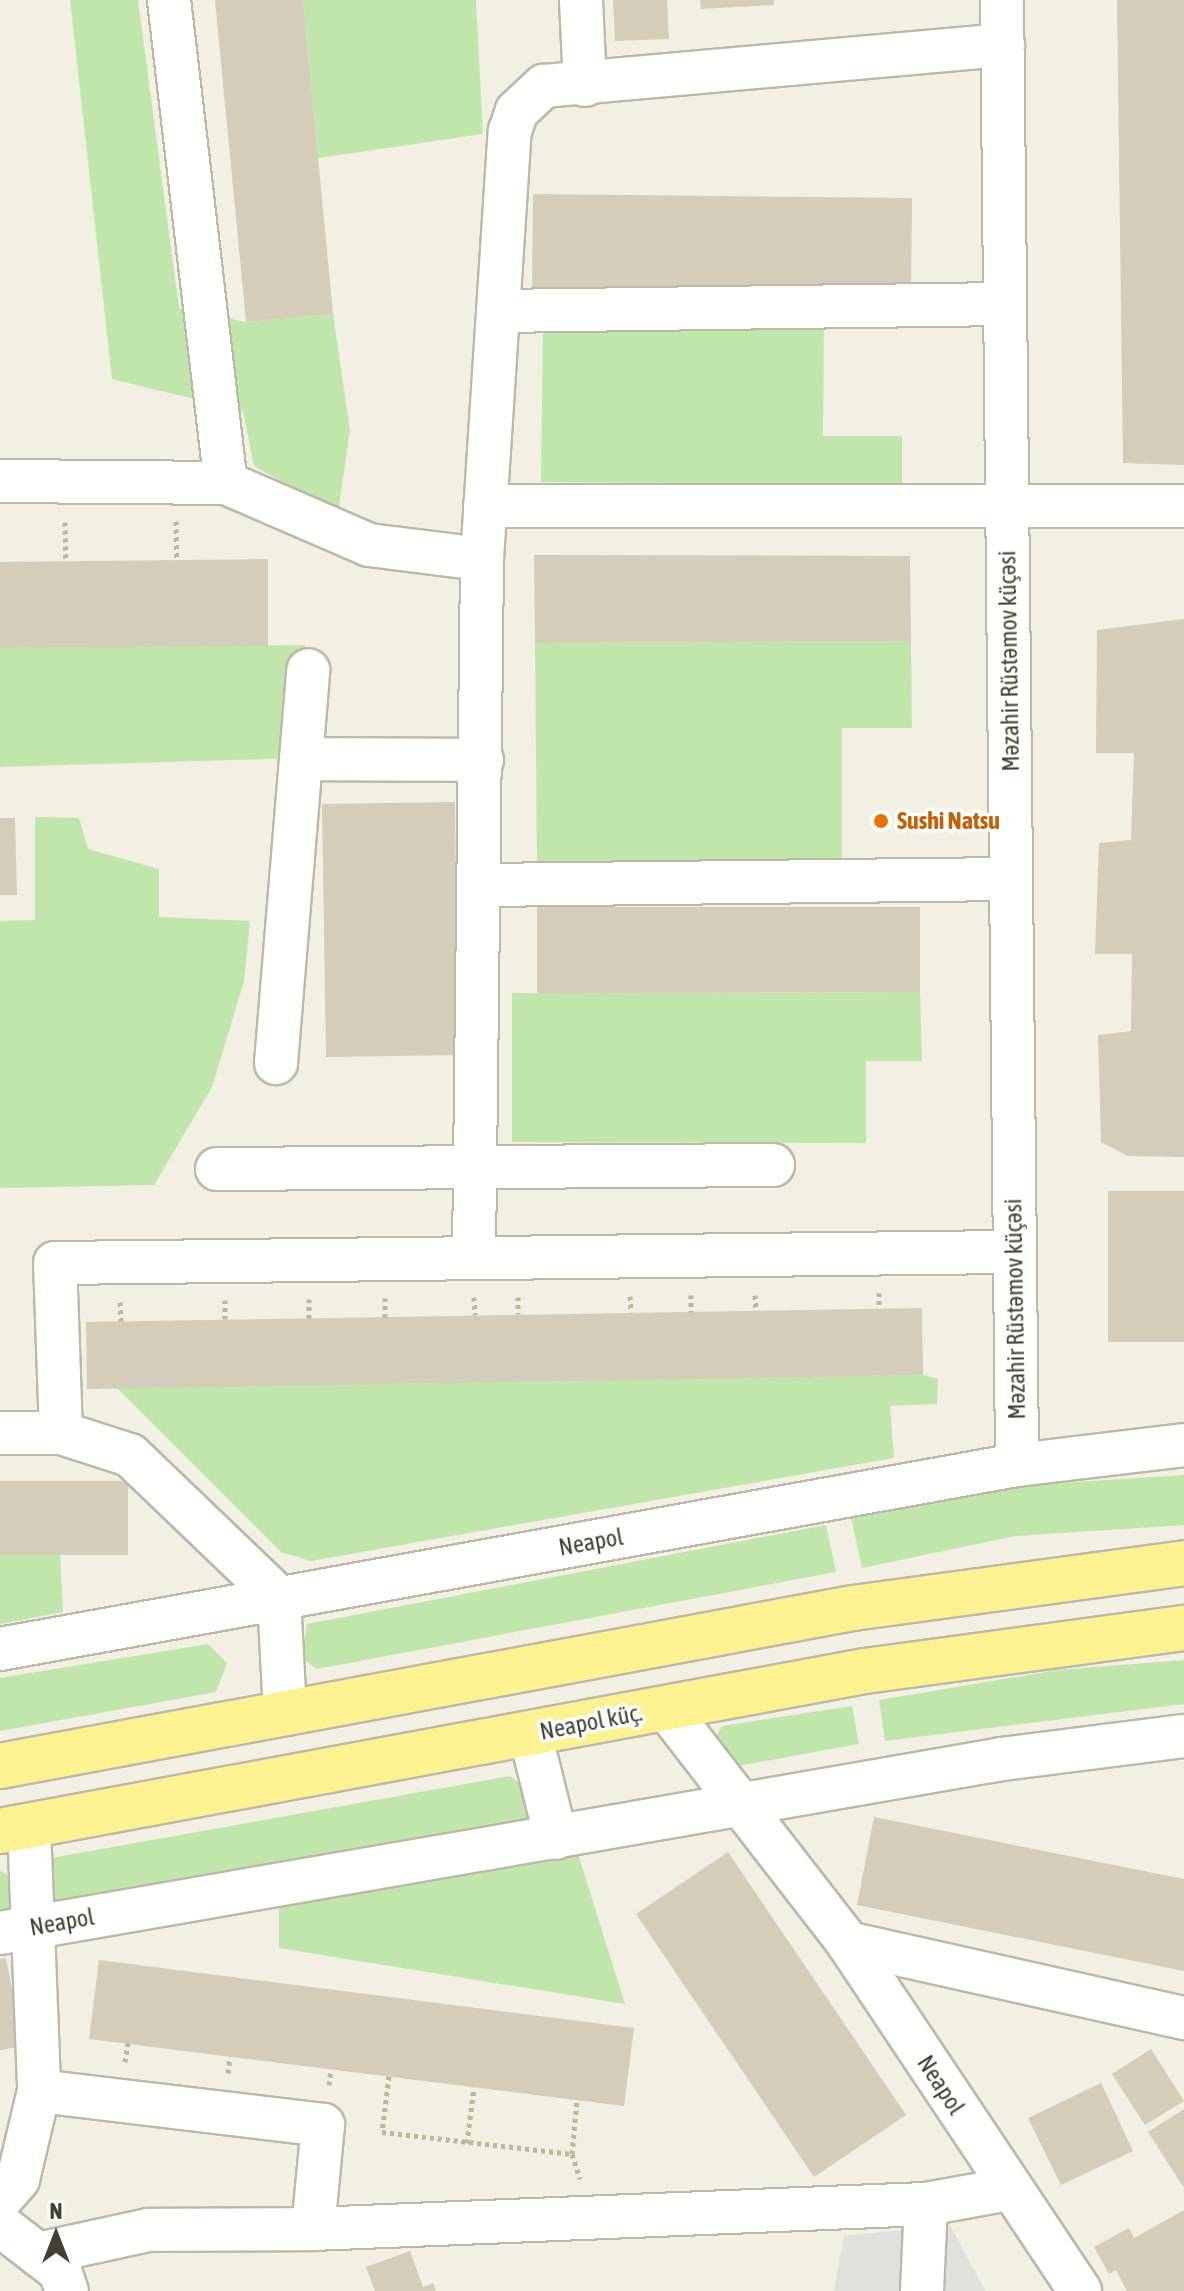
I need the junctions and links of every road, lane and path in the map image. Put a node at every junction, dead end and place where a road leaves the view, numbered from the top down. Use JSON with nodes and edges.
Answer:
{"nodes":[{"id":1,"x":169,"y":0,"type":"edge"},
{"id":2,"x":581,"y":0,"type":"edge"},
{"id":3,"x":1002,"y":0,"type":"edge"},
{"id":4,"x":1003,"y":45,"type":"junction"},
{"id":5,"x":585,"y":85,"type":"junction"},
{"id":6,"x":1005,"y":304,"type":"junction"},
{"id":7,"x":498,"y":311,"type":"junction"},
{"id":8,"x":0,"y":481,"type":"edge"},
{"id":9,"x":226,"y":483,"type":"junction"},
{"id":10,"x":1007,"y":504,"type":"junction"},
{"id":11,"x":485,"y":506,"type":"junction"},
{"id":12,"x":1184,"y":506,"type":"edge"},
{"id":13,"x":482,"y":559,"type":"junction"},
{"id":14,"x":308,"y":670,"type":"dead end"},
{"id":15,"x":301,"y":759,"type":"junction"},
{"id":16,"x":482,"y":760,"type":"junction"},
{"id":17,"x":1011,"y":879,"type":"junction"},
{"id":18,"x":481,"y":885,"type":"junction"},
{"id":19,"x":276,"y":1063,"type":"dead end"},
{"id":20,"x":476,"y":1162,"type":"junction"},
{"id":21,"x":773,"y":1165,"type":"dead end"},
{"id":22,"x":217,"y":1169,"type":"dead end"},
{"id":23,"x":1015,"y":1252,"type":"junction"},
{"id":24,"x":474,"y":1256,"type":"junction"},
{"id":25,"x":0,"y":1433,"type":"edge"},
{"id":26,"x":61,"y":1433,"type":"junction"},
{"id":27,"x":1184,"y":1445,"type":"edge"},
{"id":28,"x":1017,"y":1465,"type":"junction"},
{"id":29,"x":1184,"y":1563,"type":"edge"},
{"id":30,"x":279,"y":1598,"type":"junction"},
{"id":31,"x":1184,"y":1628,"type":"edge"},
{"id":32,"x":0,"y":1649,"type":"edge"},
{"id":33,"x":666,"y":1708,"type":"junction"},
{"id":34,"x":285,"y":1714,"type":"junction"},
{"id":35,"x":530,"y":1733,"type":"junction"},
{"id":36,"x":1184,"y":1736,"type":"edge"},
{"id":37,"x":0,"y":1766,"type":"edge"},
{"id":38,"x":740,"y":1806,"type":"junction"},
{"id":39,"x":14,"y":1828,"type":"edge"},
{"id":40,"x":556,"y":1838,"type":"junction"},
{"id":41,"x":15,"y":1931,"type":"edge"},
{"id":42,"x":848,"y":1943,"type":"junction"},
{"id":43,"x":1184,"y":2018,"type":"edge"},
{"id":44,"x":389,"y":2076,"type":"dead end"},
{"id":45,"x":474,"y":2087,"type":"dead end"},
{"id":46,"x":39,"y":2091,"type":"junction"},
{"id":47,"x":577,"y":2100,"type":"dead end"},
{"id":48,"x":467,"y":2143,"type":"junction"},
{"id":49,"x":572,"y":2154,"type":"junction"},
{"id":50,"x":1009,"y":2189,"type":"junction"},
{"id":51,"x":0,"y":2200,"type":"edge"},
{"id":52,"x":926,"y":2204,"type":"junction"},
{"id":53,"x":593,"y":2218,"type":"junction"},
{"id":54,"x":0,"y":2225,"type":"edge"},
{"id":55,"x":313,"y":2229,"type":"junction"},
{"id":56,"x":38,"y":2254,"type":"junction"},
{"id":57,"x":67,"y":2291,"type":"edge"},
{"id":58,"x":922,"y":2291,"type":"edge"},
{"id":59,"x":1080,"y":2291,"type":"edge"}],
"edges":[{"from":1,"to":9,"type":"street"},
{"from":2,"to":5,"type":"street"},
{"from":3,"to":4,"type":"street","name":"Məzahir Rüstəmov küçəsi"},
{"from":4,"to":5,"type":"street"},
{"from":4,"to":6,"type":"street","name":"Məzahir Rüstəmov küçəsi"},
{"from":5,"to":7,"type":"street"},
{"from":6,"to":7,"type":"street"},
{"from":6,"to":10,"type":"street","name":"Məzahir Rüstəmov küçəsi"},
{"from":7,"to":11,"type":"street"},
{"from":8,"to":9,"type":"street"},
{"from":9,"to":13,"type":"street"},
{"from":10,"to":11,"type":"street"},
{"from":10,"to":12,"type":"street"},
{"from":10,"to":17,"type":"street","name":"Məzahir Rüstəmov küçəsi"},
{"from":11,"to":13,"type":"street"},
{"from":13,"to":16,"type":"street"},
{"from":14,"to":15,"type":"street"},
{"from":15,"to":16,"type":"street"},
{"from":15,"to":19,"type":"street"},
{"from":16,"to":18,"type":"street"},
{"from":17,"to":18,"type":"street"},
{"from":17,"to":23,"type":"street","name":"Məzahir Rüstəmov küçəsi"},
{"from":18,"to":20,"type":"street"},
{"from":20,"to":21,"type":"street"},
{"from":20,"to":22,"type":"street"},
{"from":20,"to":24,"type":"street"},
{"from":23,"to":24,"type":"street"},
{"from":23,"to":28,"type":"street","name":"Məzahir Rüstəmov küçəsi"},
{"from":24,"to":26,"type":"street"},
{"from":25,"to":26,"type":"street"},
{"from":26,"to":30,"type":"street"},
{"from":27,"to":28,"type":"street","name":"Neapol"},
{"from":28,"to":30,"type":"street","name":"Neapol"},
{"from":29,"to":34,"type":"main road"},
{"from":30,"to":32,"type":"street","name":"Neapol"},
{"from":30,"to":34,"type":"street"},
{"from":31,"to":33,"type":"main road","name":"Neapol küç."},
{"from":33,"to":35,"type":"main road","name":"Neapol küç."},
{"from":33,"to":38,"type":"street","name":"Neapol"},
{"from":34,"to":37,"type":"main road"},
{"from":35,"to":39,"type":"main road","name":"Neapol küç."},
{"from":35,"to":40,"type":"street"},
{"from":36,"to":38,"type":"street","name":"Neapol"},
{"from":38,"to":40,"type":"street","name":"Neapol"},
{"from":38,"to":42,"type":"street","name":"Neapol"},
{"from":39,"to":41,"type":"street"},
{"from":40,"to":41,"type":"street","name":"Neapol"},
{"from":41,"to":46,"type":"street"},
{"from":42,"to":43,"type":"street"},
{"from":42,"to":50,"type":"street","name":"Neapol"},
{"from":44,"to":48,"type":"path"},
{"from":45,"to":48,"type":"path"},
{"from":46,"to":51,"type":"street"},
{"from":46,"to":55,"type":"street"},
{"from":47,"to":49,"type":"path"},
{"from":48,"to":49,"type":"path"},
{"from":49,"to":53,"type":"path"},
{"from":50,"to":52,"type":"street"},
{"from":50,"to":59,"type":"street","name":"Neapol"},
{"from":52,"to":53,"type":"street"},
{"from":52,"to":58,"type":"street"},
{"from":53,"to":55,"type":"street"},
{"from":54,"to":56,"type":"street"},
{"from":55,"to":56,"type":"street"},
{"from":56,"to":57,"type":"street"}]}
